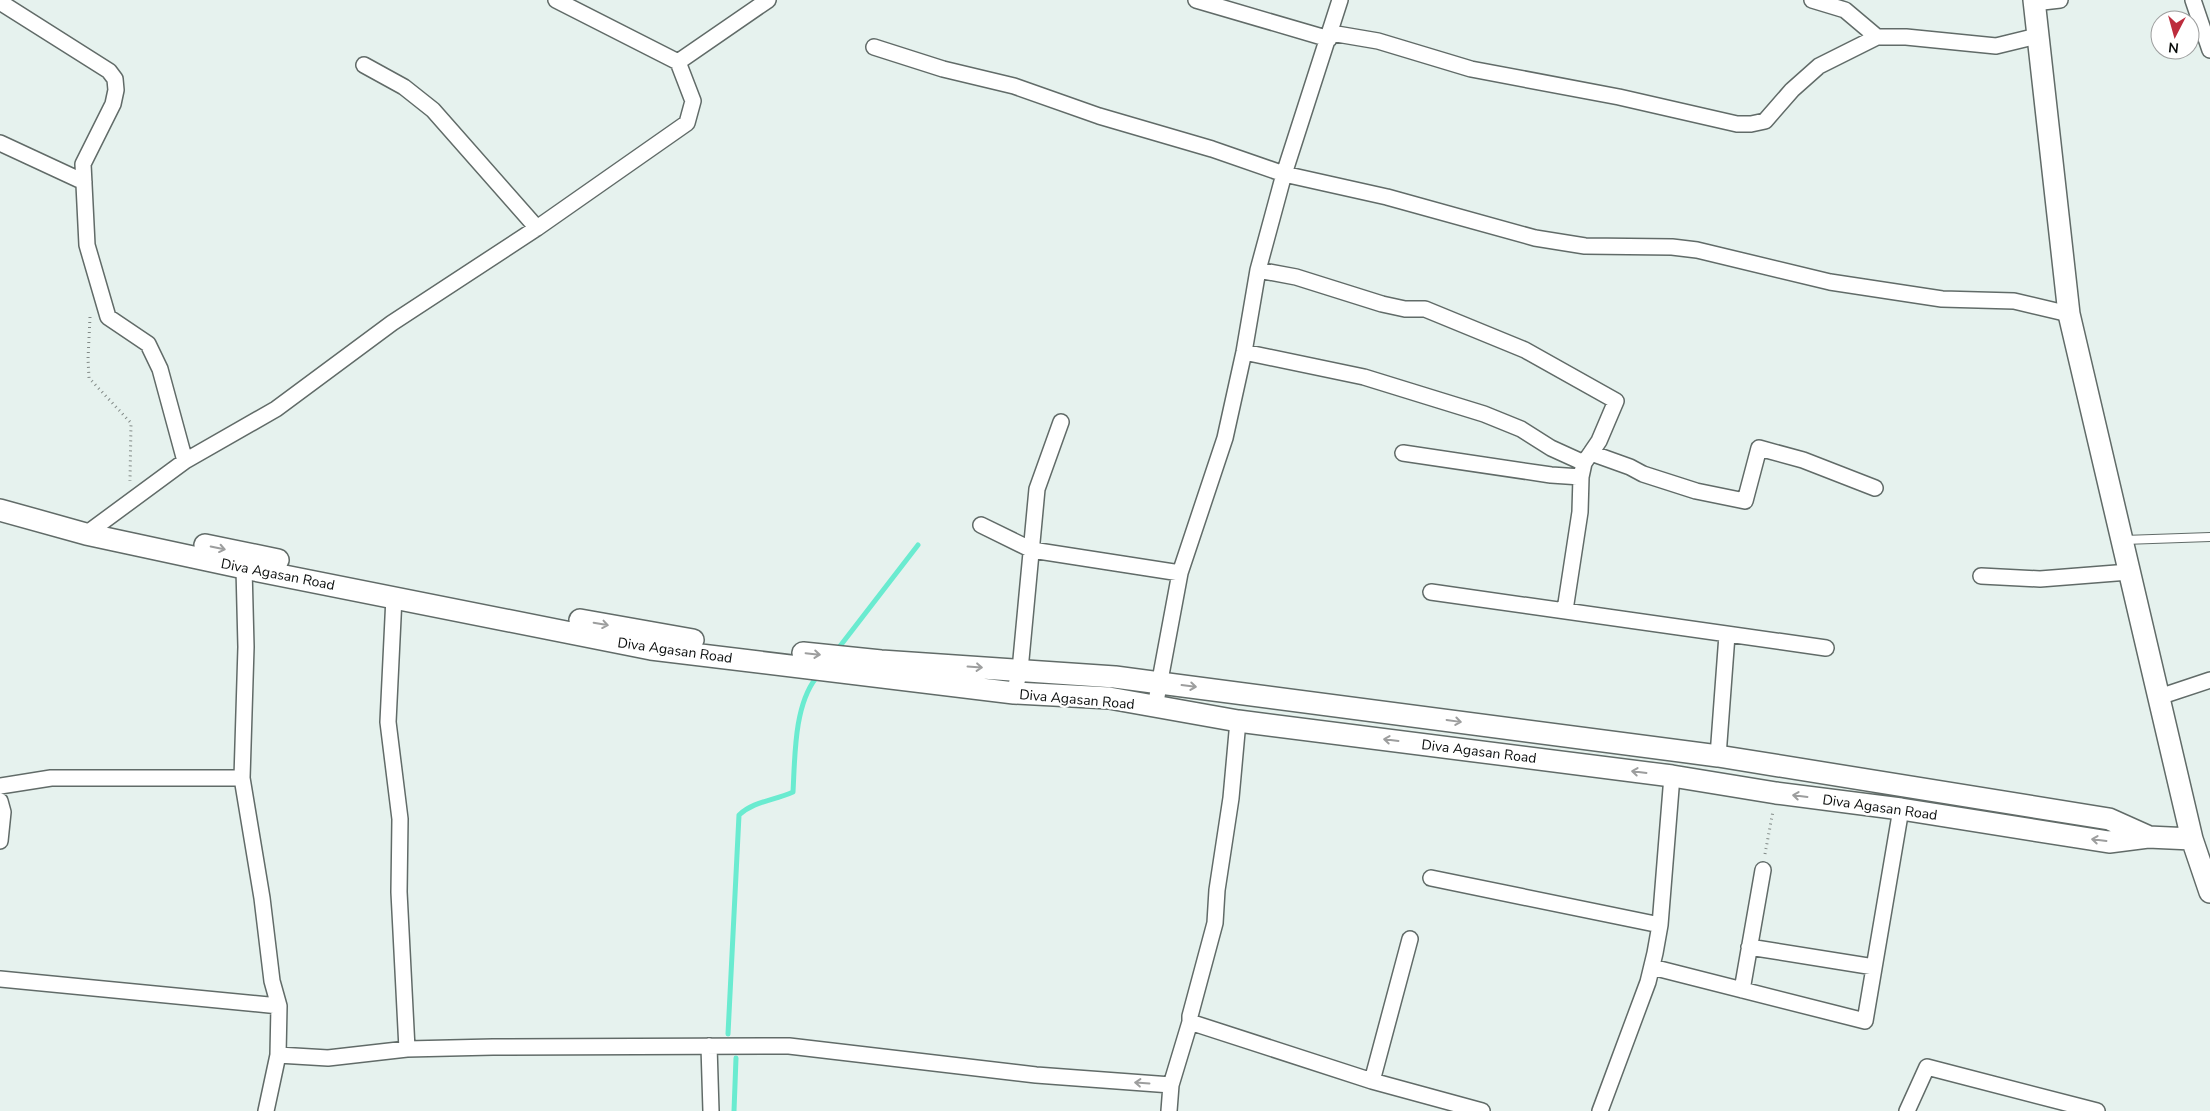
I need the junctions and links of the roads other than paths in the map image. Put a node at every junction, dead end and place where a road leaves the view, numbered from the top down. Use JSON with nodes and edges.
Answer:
{"nodes":[{"id":1,"x":556,"y":0,"type":"edge"},
{"id":2,"x":768,"y":0,"type":"edge"},
{"id":3,"x":1196,"y":0,"type":"edge"},
{"id":4,"x":1340,"y":0,"type":"edge"},
{"id":5,"x":1812,"y":0,"type":"edge"},
{"id":6,"x":2060,"y":0,"type":"edge"},
{"id":7,"x":2193,"y":0,"type":"edge"},
{"id":8,"x":2034,"y":1,"type":"edge"},
{"id":9,"x":0,"y":2,"type":"edge"},
{"id":10,"x":1330,"y":36,"type":"junction"},
{"id":11,"x":2037,"y":36,"type":"junction"},
{"id":12,"x":1877,"y":37,"type":"junction"},
{"id":13,"x":874,"y":47,"type":"dead end"},
{"id":14,"x":2210,"y":50,"type":"edge"},
{"id":15,"x":678,"y":62,"type":"junction"},
{"id":16,"x":364,"y":65,"type":"dead end"},
{"id":17,"x":0,"y":143,"type":"edge"},
{"id":18,"x":1284,"y":174,"type":"junction"},
{"id":19,"x":84,"y":182,"type":"junction"},
{"id":20,"x":537,"y":228,"type":"junction"},
{"id":21,"x":1258,"y":270,"type":"junction"},
{"id":22,"x":2069,"y":314,"type":"junction"},
{"id":23,"x":1244,"y":352,"type":"junction"},
{"id":24,"x":1061,"y":422,"type":"dead end"},
{"id":25,"x":1403,"y":453,"type":"dead end"},
{"id":26,"x":185,"y":460,"type":"junction"},
{"id":27,"x":1586,"y":464,"type":"junction"},
{"id":28,"x":1875,"y":488,"type":"dead end"},
{"id":29,"x":0,"y":499,"type":"edge"},
{"id":30,"x":0,"y":510,"type":"edge"},
{"id":31,"x":981,"y":525,"type":"dead end"},
{"id":32,"x":94,"y":529,"type":"junction"},
{"id":33,"x":2210,"y":537,"type":"edge"},
{"id":34,"x":2122,"y":540,"type":"junction"},
{"id":35,"x":1032,"y":550,"type":"junction"},
{"id":36,"x":244,"y":568,"type":"junction"},
{"id":37,"x":2129,"y":572,"type":"junction"},
{"id":38,"x":1180,"y":573,"type":"junction"},
{"id":39,"x":1982,"y":576,"type":"dead end"},
{"id":40,"x":1431,"y":592,"type":"dead end"},
{"id":41,"x":394,"y":597,"type":"junction"},
{"id":42,"x":1565,"y":610,"type":"junction"},
{"id":43,"x":1727,"y":635,"type":"junction"},
{"id":44,"x":1826,"y":648,"type":"dead end"},
{"id":45,"x":1020,"y":670,"type":"junction"},
{"id":46,"x":2210,"y":680,"type":"edge"},
{"id":47,"x":1160,"y":682,"type":"junction"},
{"id":48,"x":1014,"y":693,"type":"junction"},
{"id":49,"x":2159,"y":697,"type":"junction"},
{"id":50,"x":1155,"y":706,"type":"junction"},
{"id":51,"x":1238,"y":720,"type":"junction"},
{"id":52,"x":1718,"y":756,"type":"junction"},
{"id":53,"x":1672,"y":776,"type":"junction"},
{"id":54,"x":242,"y":778,"type":"junction"},
{"id":55,"x":0,"y":786,"type":"edge"},
{"id":56,"x":0,"y":801,"type":"edge"},
{"id":57,"x":1901,"y":809,"type":"junction"},
{"id":58,"x":2148,"y":836,"type":"junction"},
{"id":59,"x":2192,"y":838,"type":"junction"},
{"id":60,"x":0,"y":841,"type":"edge"},
{"id":61,"x":1763,"y":870,"type":"road end"},
{"id":62,"x":1431,"y":878,"type":"dead end"},
{"id":63,"x":2210,"y":892,"type":"edge"},
{"id":64,"x":1660,"y":925,"type":"junction"},
{"id":65,"x":1410,"y":939,"type":"dead end"},
{"id":66,"x":1750,"y":947,"type":"junction"},
{"id":67,"x":1652,"y":967,"type":"junction"},
{"id":68,"x":1874,"y":967,"type":"junction"},
{"id":69,"x":0,"y":978,"type":"edge"},
{"id":70,"x":1742,"y":990,"type":"junction"},
{"id":71,"x":279,"y":1006,"type":"junction"},
{"id":72,"x":1190,"y":1022,"type":"junction"},
{"id":73,"x":709,"y":1046,"type":"junction"},
{"id":74,"x":407,"y":1049,"type":"junction"},
{"id":75,"x":278,"y":1056,"type":"junction"},
{"id":76,"x":1372,"y":1081,"type":"junction"},
{"id":77,"x":1171,"y":1085,"type":"junction"},
{"id":78,"x":266,"y":1111,"type":"edge"},
{"id":79,"x":711,"y":1111,"type":"edge"},
{"id":80,"x":1170,"y":1111,"type":"edge"},
{"id":81,"x":1482,"y":1111,"type":"edge"},
{"id":82,"x":1600,"y":1111,"type":"edge"},
{"id":83,"x":1907,"y":1111,"type":"edge"},
{"id":84,"x":2097,"y":1111,"type":"edge"}],
"edges":[{"from":1,"to":15,"type":"street"},
{"from":2,"to":15,"type":"street"},
{"from":3,"to":10,"type":"street"},
{"from":4,"to":10,"type":"street"},
{"from":5,"to":12,"type":"street"},
{"from":6,"to":8,"type":"street"},
{"from":7,"to":14,"type":"street"},
{"from":8,"to":11,"type":"street"},
{"from":9,"to":19,"type":"street"},
{"from":10,"to":12,"type":"street"},
{"from":10,"to":18,"type":"street"},
{"from":11,"to":12,"type":"street"},
{"from":11,"to":22,"type":"street"},
{"from":13,"to":18,"type":"street"},
{"from":15,"to":20,"type":"street"},
{"from":16,"to":20,"type":"street"},
{"from":17,"to":19,"type":"street"},
{"from":18,"to":21,"type":"street"},
{"from":18,"to":22,"type":"street"},
{"from":19,"to":26,"type":"street"},
{"from":20,"to":26,"type":"street"},
{"from":21,"to":23,"type":"street"},
{"from":21,"to":27,"type":"street"},
{"from":22,"to":34,"type":"street"},
{"from":23,"to":27,"type":"street"},
{"from":23,"to":38,"type":"street"},
{"from":24,"to":35,"type":"street"},
{"from":25,"to":27,"type":"street"},
{"from":26,"to":32,"type":"street"},
{"from":27,"to":28,"type":"street"},
{"from":27,"to":42,"type":"street"},
{"from":29,"to":32,"type":"street"},
{"from":30,"to":32,"type":"street","name":"Diva Agasan Road"},
{"from":31,"to":35,"type":"street"},
{"from":32,"to":36,"type":"street","name":"Diva Agasan Road"},
{"from":32,"to":45,"type":"street","one_way":true},
{"from":33,"to":34,"type":"lane"},
{"from":34,"to":37,"type":"street"},
{"from":35,"to":38,"type":"street"},
{"from":35,"to":45,"type":"street"},
{"from":36,"to":41,"type":"street","name":"Diva Agasan Road"},
{"from":36,"to":54,"type":"street"},
{"from":37,"to":39,"type":"street"},
{"from":37,"to":49,"type":"street"},
{"from":38,"to":47,"type":"street"},
{"from":40,"to":42,"type":"street"},
{"from":41,"to":48,"type":"street","name":"Diva Agasan Road"},
{"from":41,"to":74,"type":"street"},
{"from":42,"to":43,"type":"street"},
{"from":43,"to":44,"type":"street"},
{"from":43,"to":52,"type":"street"},
{"from":45,"to":47,"type":"street"},
{"from":45,"to":48,"type":"street"},
{"from":46,"to":49,"type":"street"},
{"from":47,"to":50,"type":"street"},
{"from":47,"to":52,"type":"street","one_way":true},
{"from":48,"to":50,"type":"street","name":"Diva Agasan Road"},
{"from":49,"to":59,"type":"street"},
{"from":50,"to":51,"type":"street","name":"Diva Agasan Road"},
{"from":53,"to":51,"type":"street","name":"Diva Agasan Road","one_way":true},
{"from":51,"to":72,"type":"street"},
{"from":52,"to":58,"type":"street"},
{"from":57,"to":53,"type":"street","name":"Diva Agasan Road","one_way":true},
{"from":53,"to":64,"type":"street"},
{"from":54,"to":55,"type":"street"},
{"from":54,"to":71,"type":"street"},
{"from":56,"to":60,"type":"street"},
{"from":58,"to":57,"type":"street","name":"Diva Agasan Road","one_way":true},
{"from":57,"to":68,"type":"street"},
{"from":58,"to":59,"type":"street","name":"Diva Agasan Road"},
{"from":59,"to":63,"type":"street"},
{"from":61,"to":66,"type":"street"},
{"from":62,"to":64,"type":"street"},
{"from":64,"to":67,"type":"street"},
{"from":65,"to":76,"type":"street"},
{"from":66,"to":68,"type":"street"},
{"from":66,"to":70,"type":"street"},
{"from":67,"to":70,"type":"street"},
{"from":67,"to":82,"type":"street"},
{"from":68,"to":70,"type":"street"},
{"from":69,"to":71,"type":"street"},
{"from":71,"to":75,"type":"street"},
{"from":72,"to":76,"type":"street"},
{"from":72,"to":77,"type":"street"},
{"from":73,"to":74,"type":"street"},
{"from":77,"to":73,"type":"street","one_way":true},
{"from":73,"to":79,"type":"street"},
{"from":74,"to":75,"type":"street"},
{"from":75,"to":78,"type":"street"},
{"from":76,"to":81,"type":"street"},
{"from":77,"to":80,"type":"street"},
{"from":83,"to":84,"type":"street"}]}
